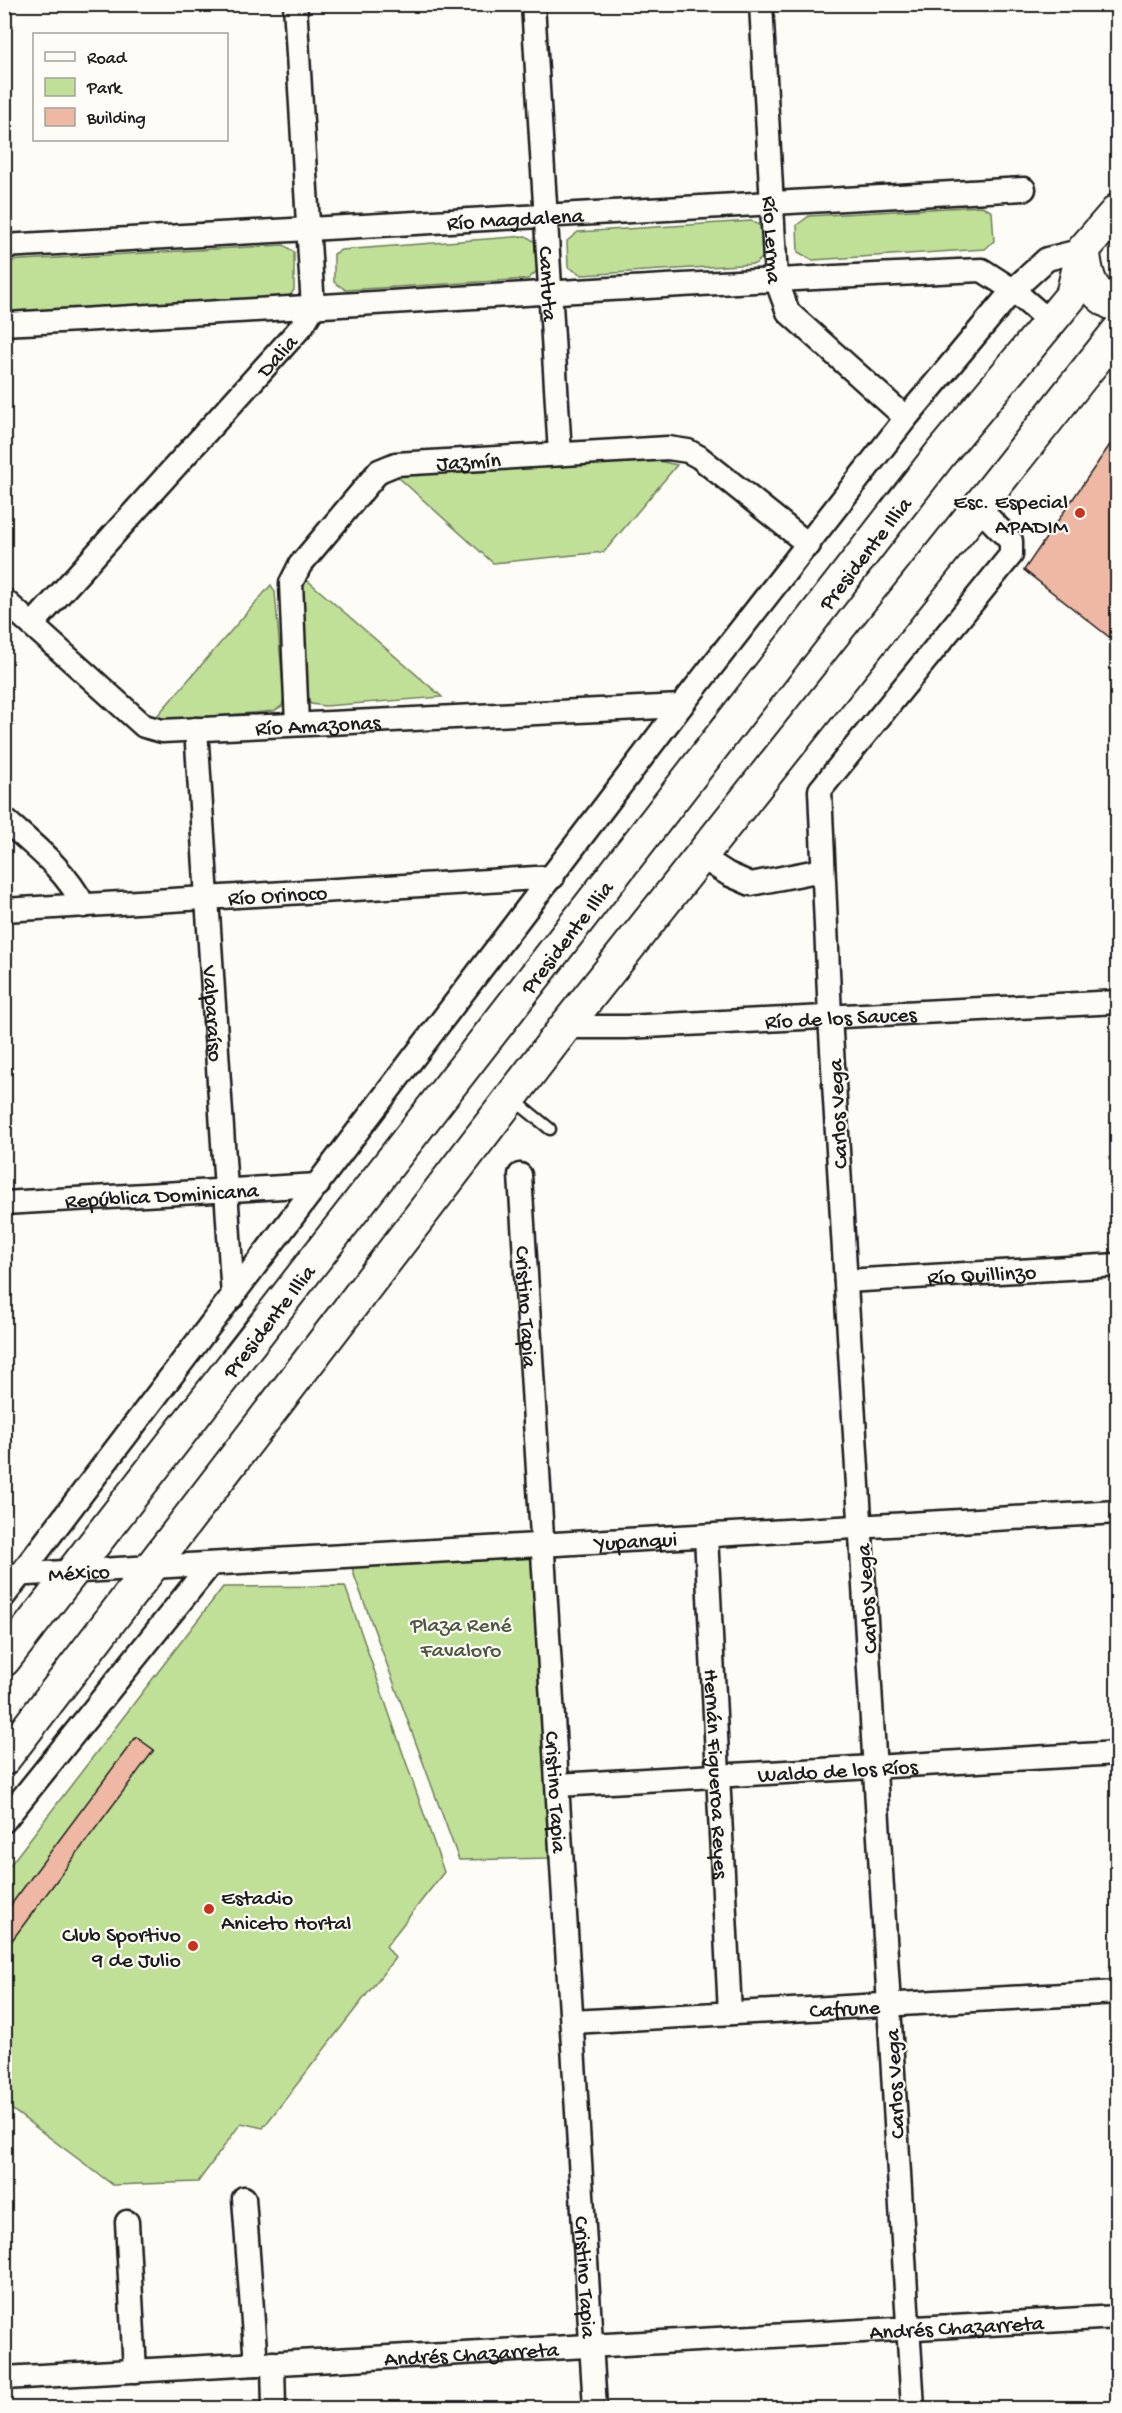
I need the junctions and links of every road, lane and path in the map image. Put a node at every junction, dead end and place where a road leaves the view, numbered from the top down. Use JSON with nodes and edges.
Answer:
{"nodes":[{"id":1,"x":295,"y":4,"type":"edge"},
{"id":2,"x":533,"y":4,"type":"edge"},
{"id":3,"x":761,"y":4,"type":"edge"},
{"id":4,"x":1024,"y":189,"type":"dead end"},
{"id":5,"x":772,"y":203,"type":"junction"},
{"id":6,"x":547,"y":216,"type":"junction"},
{"id":7,"x":1114,"y":216,"type":"edge"},
{"id":8,"x":310,"y":229,"type":"junction"},
{"id":9,"x":4,"y":246,"type":"edge"},
{"id":10,"x":1083,"y":250,"type":"junction"},
{"id":11,"x":776,"y":279,"type":"junction"},
{"id":12,"x":1013,"y":290,"type":"junction"},
{"id":13,"x":552,"y":291,"type":"junction"},
{"id":14,"x":1118,"y":306,"type":"edge"},
{"id":15,"x":313,"y":308,"type":"junction"},
{"id":16,"x":1051,"y":323,"type":"junction"},
{"id":17,"x":4,"y":324,"type":"edge"},
{"id":18,"x":1118,"y":330,"type":"edge"},
{"id":19,"x":906,"y":418,"type":"junction"},
{"id":20,"x":560,"y":454,"type":"junction"},
{"id":21,"x":978,"y":507,"type":"junction"},
{"id":22,"x":809,"y":545,"type":"junction"},
{"id":23,"x":4,"y":600,"type":"edge"},
{"id":24,"x":32,"y":625,"type":"junction"},
{"id":25,"x":681,"y":706,"type":"junction"},
{"id":26,"x":297,"y":724,"type":"junction"},
{"id":27,"x":196,"y":729,"type":"junction"},
{"id":28,"x":4,"y":819,"type":"edge"},
{"id":29,"x":700,"y":856,"type":"junction"},
{"id":30,"x":822,"y":870,"type":"junction"},
{"id":31,"x":553,"y":877,"type":"junction"},
{"id":32,"x":208,"y":898,"type":"junction"},
{"id":33,"x":84,"y":906,"type":"junction"},
{"id":34,"x":4,"y":910,"type":"edge"},
{"id":35,"x":1118,"y":1002,"type":"edge"},
{"id":36,"x":830,"y":1016,"type":"junction"},
{"id":37,"x":565,"y":1026,"type":"junction"},
{"id":38,"x":511,"y":1097,"type":"junction"},
{"id":39,"x":550,"y":1129,"type":"dead end"},
{"id":40,"x":520,"y":1175,"type":"dead end"},
{"id":41,"x":318,"y":1185,"type":"junction"},
{"id":42,"x":225,"y":1191,"type":"junction"},
{"id":43,"x":4,"y":1203,"type":"edge"},
{"id":44,"x":1118,"y":1265,"type":"edge"},
{"id":45,"x":846,"y":1281,"type":"junction"},
{"id":46,"x":233,"y":1297,"type":"junction"},
{"id":47,"x":1118,"y":1512,"type":"edge"},
{"id":48,"x":860,"y":1527,"type":"junction"},
{"id":49,"x":706,"y":1536,"type":"junction"},
{"id":50,"x":544,"y":1545,"type":"junction"},
{"id":51,"x":208,"y":1566,"type":"junction"},
{"id":52,"x":153,"y":1567,"type":"junction"},
{"id":53,"x":74,"y":1570,"type":"junction"},
{"id":54,"x":13,"y":1575,"type":"edge"},
{"id":55,"x":4,"y":1596,"type":"edge"},
{"id":56,"x":4,"y":1659,"type":"edge"},
{"id":57,"x":1118,"y":1753,"type":"edge"},
{"id":58,"x":4,"y":1759,"type":"edge"},
{"id":59,"x":876,"y":1767,"type":"junction"},
{"id":60,"x":718,"y":1776,"type":"junction"},
{"id":61,"x":558,"y":1785,"type":"junction"},
{"id":62,"x":4,"y":1821,"type":"edge"},
{"id":63,"x":1118,"y":1992,"type":"edge"},
{"id":64,"x":889,"y":2005,"type":"junction"},
{"id":65,"x":730,"y":2013,"type":"junction"},
{"id":66,"x":572,"y":2022,"type":"junction"},
{"id":67,"x":244,"y":2198,"type":"dead end"},
{"id":68,"x":127,"y":2222,"type":"dead end"},
{"id":69,"x":1118,"y":2317,"type":"edge"},
{"id":70,"x":908,"y":2328,"type":"junction"},
{"id":71,"x":591,"y":2346,"type":"junction"},
{"id":72,"x":264,"y":2364,"type":"junction"},
{"id":73,"x":135,"y":2371,"type":"junction"},
{"id":74,"x":4,"y":2378,"type":"edge"},
{"id":75,"x":274,"y":2409,"type":"edge"},
{"id":76,"x":595,"y":2409,"type":"edge"},
{"id":77,"x":913,"y":2409,"type":"edge"}],
"edges":[{"from":1,"to":8,"type":"street"},
{"from":2,"to":6,"type":"street","name":"Cantuta"},
{"from":3,"to":5,"type":"street","name":"Río Lerma"},
{"from":4,"to":5,"type":"street","name":"Río Magdalena"},
{"from":5,"to":6,"type":"street","name":"Río Magdalena"},
{"from":5,"to":11,"type":"street","name":"Río Lerma"},
{"from":6,"to":8,"type":"street","name":"Río Magdalena"},
{"from":6,"to":13,"type":"street","name":"Cantuta"},
{"from":7,"to":10,"type":"main road","name":"Presidente Illia"},
{"from":8,"to":9,"type":"street","name":"Río Magdalena"},
{"from":8,"to":15,"type":"street"},
{"from":10,"to":12,"type":"street"},
{"from":10,"to":14,"type":"main road"},
{"from":10,"to":16,"type":"main road","name":"Presidente Illia"},
{"from":11,"to":12,"type":"street"},
{"from":11,"to":13,"type":"street"},
{"from":11,"to":19,"type":"street","name":"Río Lerma"},
{"from":12,"to":16,"type":"street"},
{"from":12,"to":19,"type":"street"},
{"from":13,"to":15,"type":"street"},
{"from":13,"to":20,"type":"street","name":"Cantuta"},
{"from":15,"to":17,"type":"street"},
{"from":15,"to":24,"type":"street","name":"Dalia"},
{"from":16,"to":53,"type":"main road","name":"Presidente Illia"},
{"from":18,"to":21,"type":"main road"},
{"from":19,"to":22,"type":"street"},
{"from":20,"to":22,"type":"street","name":"Jazmín"},
{"from":20,"to":26,"type":"street","name":"Jazmín"},
{"from":21,"to":29,"type":"main road"},
{"from":21,"to":30,"type":"street","name":"Carlos Vega"},
{"from":22,"to":25,"type":"street"},
{"from":23,"to":24,"type":"street","name":"Río Amazonas"},
{"from":24,"to":27,"type":"street","name":"Río Amazonas"},
{"from":25,"to":26,"type":"street","name":"Río Amazonas"},
{"from":25,"to":31,"type":"street"},
{"from":26,"to":27,"type":"street","name":"Río Amazonas"},
{"from":27,"to":32,"type":"street","name":"Valparaíso"},
{"from":28,"to":33,"type":"street"},
{"from":29,"to":30,"type":"street"},
{"from":29,"to":37,"type":"main road"},
{"from":30,"to":36,"type":"street","name":"Carlos Vega"},
{"from":31,"to":32,"type":"street","name":"Río Orinoco"},
{"from":31,"to":41,"type":"street"},
{"from":32,"to":33,"type":"street","name":"Río Orinoco"},
{"from":32,"to":42,"type":"street","name":"Valparaíso"},
{"from":33,"to":34,"type":"street","name":"Río Orinoco"},
{"from":35,"to":36,"type":"street","name":"Río de los Sauces"},
{"from":36,"to":37,"type":"street","name":"Río de los Sauces"},
{"from":36,"to":45,"type":"street","name":"Carlos Vega"},
{"from":37,"to":38,"type":"main road"},
{"from":38,"to":39,"type":"lane"},
{"from":38,"to":52,"type":"main road"},
{"from":40,"to":50,"type":"street","name":"Cristino Tapia"},
{"from":41,"to":42,"type":"street","name":"República Dominicana"},
{"from":41,"to":46,"type":"street"},
{"from":42,"to":43,"type":"street","name":"República Dominicana"},
{"from":42,"to":46,"type":"street","name":"Valparaíso"},
{"from":44,"to":45,"type":"street","name":"Río Quillinzo"},
{"from":45,"to":48,"type":"street","name":"Carlos Vega"},
{"from":46,"to":54,"type":"street"},
{"from":47,"to":48,"type":"street","name":"Yupanqui"},
{"from":48,"to":49,"type":"street","name":"Yupanqui"},
{"from":48,"to":59,"type":"street","name":"Carlos Vega"},
{"from":49,"to":50,"type":"street","name":"Yupanqui"},
{"from":49,"to":60,"type":"street","name":"Hernán Figueroa Reyes"},
{"from":50,"to":51,"type":"street","name":"Yupanqui"},
{"from":50,"to":61,"type":"street","name":"Cristino Tapia"},
{"from":51,"to":52,"type":"street","name":"Yupanqui"},
{"from":51,"to":62,"type":"street"},
{"from":52,"to":53,"type":"street","name":"México"},
{"from":52,"to":58,"type":"main road"},
{"from":53,"to":54,"type":"street","name":"México"},
{"from":53,"to":56,"type":"main road","name":"Presidente Illia"},
{"from":54,"to":55,"type":"street"},
{"from":57,"to":59,"type":"street","name":"Waldo de los Ríos"},
{"from":59,"to":60,"type":"street","name":"Waldo de los Ríos"},
{"from":59,"to":64,"type":"street","name":"Carlos Vega"},
{"from":60,"to":61,"type":"street","name":"Waldo de los Ríos"},
{"from":60,"to":65,"type":"street","name":"Hernán Figueroa Reyes"},
{"from":61,"to":66,"type":"street","name":"Cristino Tapia"},
{"from":63,"to":64,"type":"street","name":"Cafrune"},
{"from":64,"to":65,"type":"street","name":"Cafrune"},
{"from":64,"to":70,"type":"street","name":"Carlos Vega"},
{"from":65,"to":66,"type":"street","name":"Cafrune"},
{"from":66,"to":71,"type":"street","name":"Cristino Tapia"},
{"from":67,"to":72,"type":"street"},
{"from":68,"to":73,"type":"street"},
{"from":69,"to":70,"type":"street","name":"Andrés Chazarreta"},
{"from":70,"to":71,"type":"street","name":"Andrés Chazarreta"},
{"from":70,"to":77,"type":"street","name":"Carlos Vega"},
{"from":71,"to":72,"type":"street","name":"Andrés Chazarreta"},
{"from":71,"to":76,"type":"street","name":"Cristino Tapia"},
{"from":72,"to":73,"type":"street","name":"Andrés Chazarreta"},
{"from":72,"to":75,"type":"street"},
{"from":73,"to":74,"type":"street","name":"Andrés Chazarreta"}]}
